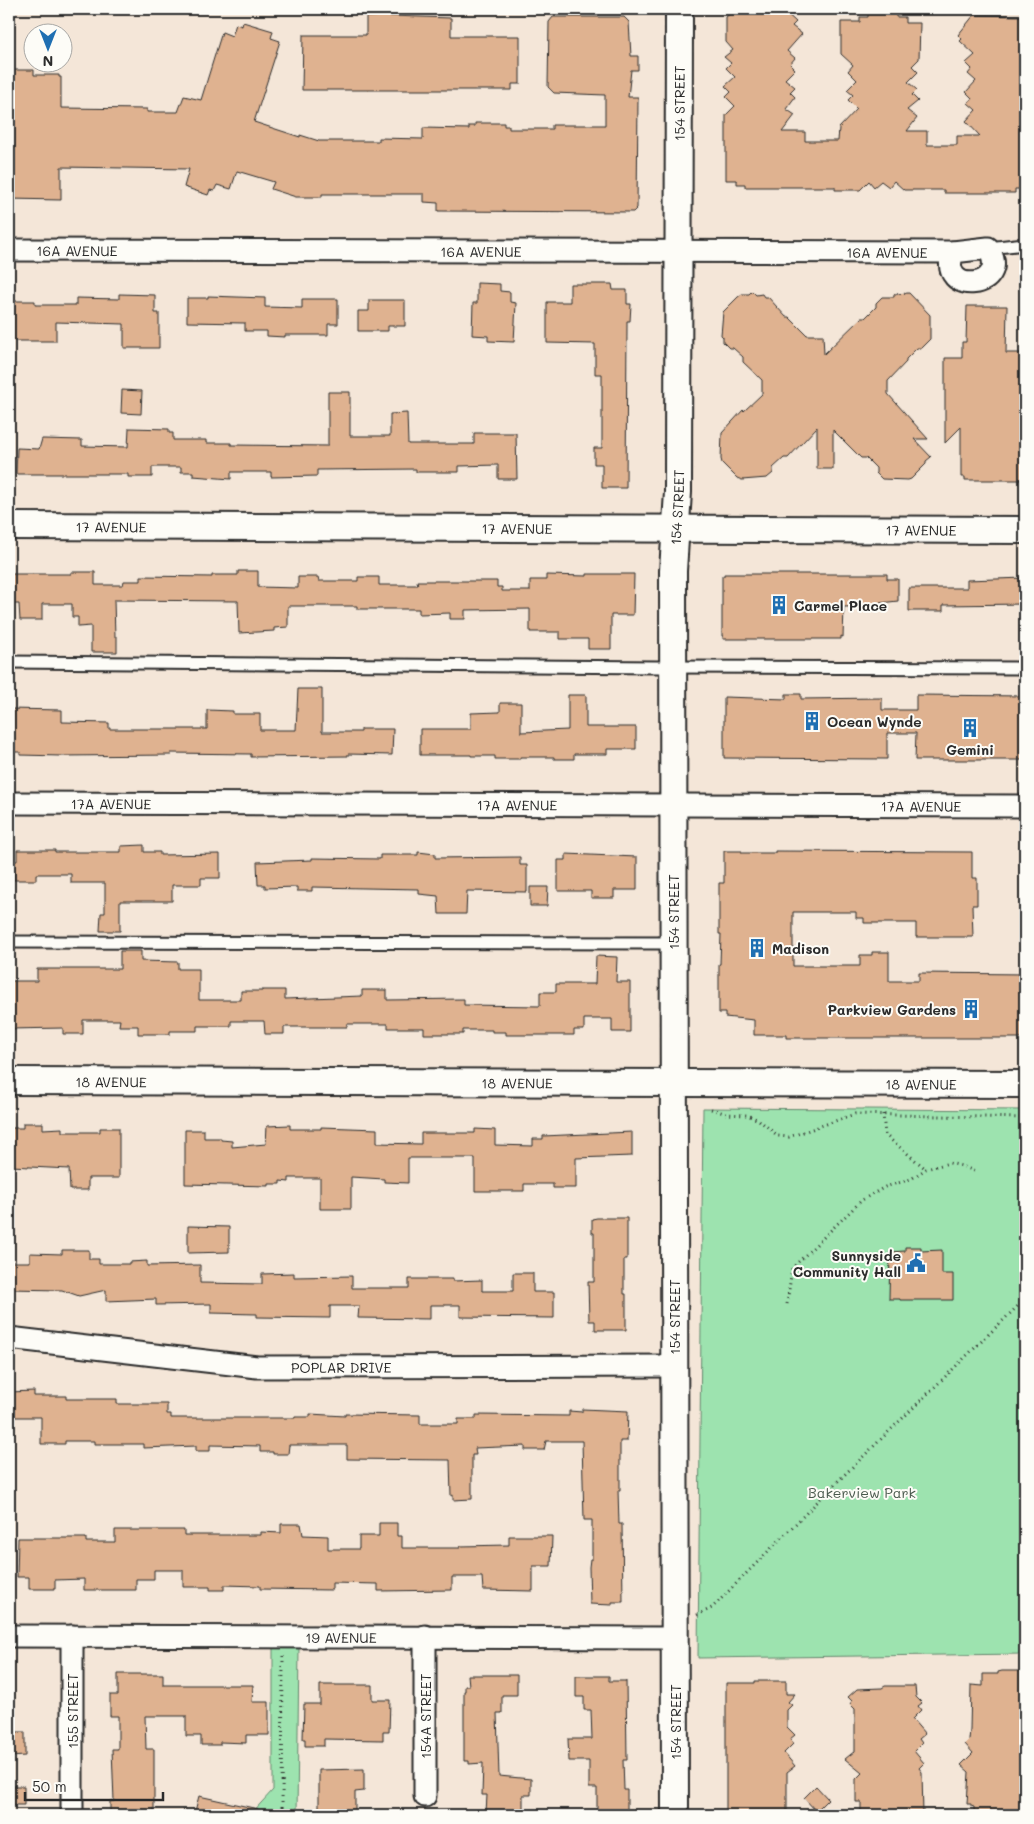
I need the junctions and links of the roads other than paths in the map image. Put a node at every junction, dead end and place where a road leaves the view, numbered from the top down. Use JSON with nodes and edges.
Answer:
{"nodes":[{"id":1,"x":679,"y":9,"type":"edge"},
{"id":2,"x":1025,"y":244,"type":"edge"},
{"id":3,"x":988,"y":248,"type":"junction"},
{"id":4,"x":9,"y":250,"type":"edge"},
{"id":5,"x":677,"y":251,"type":"junction"},
{"id":6,"x":954,"y":252,"type":"junction"},
{"id":7,"x":9,"y":526,"type":"edge"},
{"id":8,"x":675,"y":528,"type":"junction"},
{"id":9,"x":1025,"y":530,"type":"edge"},
{"id":10,"x":9,"y":662,"type":"edge"},
{"id":11,"x":673,"y":667,"type":"junction"},
{"id":12,"x":1025,"y":668,"type":"edge"},
{"id":13,"x":9,"y":803,"type":"edge"},
{"id":14,"x":674,"y":804,"type":"junction"},
{"id":15,"x":1025,"y":806,"type":"edge"},
{"id":16,"x":9,"y":942,"type":"edge"},
{"id":17,"x":673,"y":943,"type":"junction"},
{"id":18,"x":9,"y":1081,"type":"edge"},
{"id":19,"x":674,"y":1083,"type":"junction"},
{"id":20,"x":1025,"y":1084,"type":"edge"},
{"id":21,"x":9,"y":1338,"type":"edge"},
{"id":22,"x":674,"y":1366,"type":"junction"},
{"id":23,"x":9,"y":1636,"type":"edge"},
{"id":24,"x":72,"y":1636,"type":"junction"},
{"id":25,"x":425,"y":1636,"type":"junction"},
{"id":26,"x":674,"y":1638,"type":"junction"},
{"id":27,"x":425,"y":1796,"type":"dead end"},
{"id":28,"x":72,"y":1815,"type":"edge"},
{"id":29,"x":675,"y":1815,"type":"edge"}],
"edges":[{"from":1,"to":5,"type":"street","name":"154 STREET"},
{"from":2,"to":3,"type":"lane"},
{"from":3,"to":6,"type":"street","name":"16A AVENUE"},
{"from":3,"to":6,"type":"street"},
{"from":4,"to":5,"type":"street","name":"16A AVENUE"},
{"from":5,"to":6,"type":"street","name":"16A AVENUE"},
{"from":5,"to":8,"type":"street","name":"154 STREET"},
{"from":7,"to":8,"type":"street","name":"17 AVENUE"},
{"from":8,"to":9,"type":"street","name":"17 AVENUE"},
{"from":8,"to":11,"type":"street","name":"154 STREET"},
{"from":10,"to":11,"type":"lane"},
{"from":11,"to":12,"type":"lane"},
{"from":11,"to":14,"type":"street","name":"154 STREET"},
{"from":13,"to":14,"type":"street","name":"17A AVENUE"},
{"from":14,"to":15,"type":"street","name":"17A AVENUE"},
{"from":14,"to":17,"type":"street","name":"154 STREET"},
{"from":16,"to":17,"type":"lane"},
{"from":17,"to":19,"type":"street","name":"154 STREET"},
{"from":18,"to":19,"type":"street","name":"18 AVENUE"},
{"from":19,"to":20,"type":"street","name":"18 AVENUE"},
{"from":19,"to":22,"type":"street","name":"154 STREET"},
{"from":21,"to":22,"type":"street","name":"POPLAR DRIVE"},
{"from":22,"to":26,"type":"street","name":"154 STREET"},
{"from":23,"to":24,"type":"street","name":"19 AVENUE"},
{"from":24,"to":25,"type":"street","name":"19 AVENUE"},
{"from":24,"to":28,"type":"street","name":"155 STREET"},
{"from":25,"to":26,"type":"street","name":"19 AVENUE"},
{"from":25,"to":27,"type":"street","name":"154A STREET"},
{"from":26,"to":29,"type":"street","name":"154 STREET"}]}
